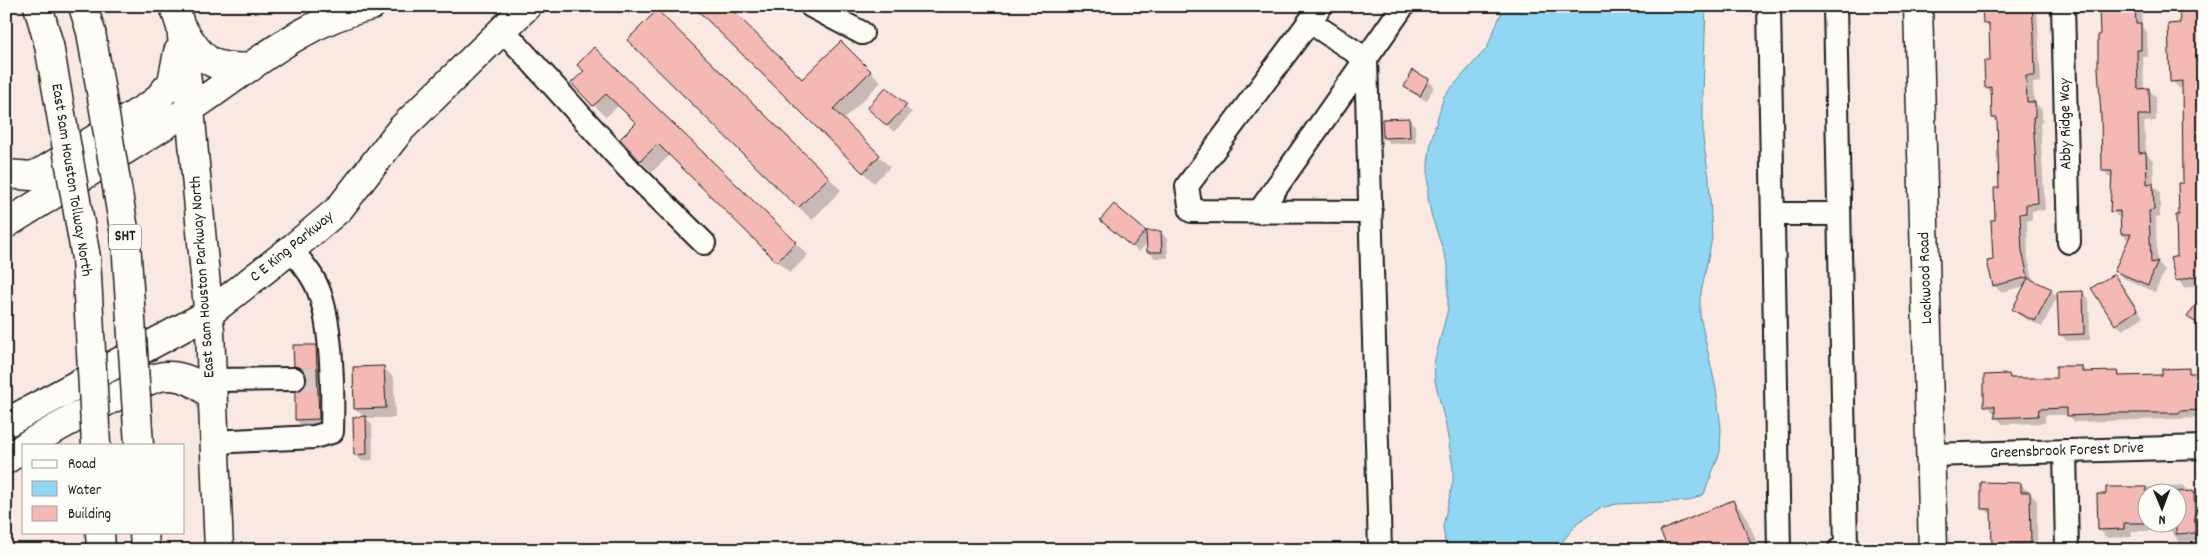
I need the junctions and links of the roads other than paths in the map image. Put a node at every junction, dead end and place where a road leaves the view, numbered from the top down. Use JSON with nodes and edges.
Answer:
{"nodes":[{"id":1,"x":38,"y":6,"type":"edge"},
{"id":2,"x":83,"y":6,"type":"edge"},
{"id":3,"x":371,"y":6,"type":"edge"},
{"id":4,"x":527,"y":6,"type":"edge"},
{"id":5,"x":811,"y":6,"type":"edge"},
{"id":6,"x":1403,"y":6,"type":"edge"},
{"id":7,"x":1769,"y":6,"type":"edge"},
{"id":8,"x":1835,"y":6,"type":"edge"},
{"id":9,"x":1918,"y":6,"type":"edge"},
{"id":10,"x":2063,"y":6,"type":"edge"},
{"id":11,"x":1316,"y":14,"type":"edge"},
{"id":12,"x":177,"y":16,"type":"edge"},
{"id":13,"x":503,"y":30,"type":"junction"},
{"id":14,"x":862,"y":34,"type":"dead end"},
{"id":15,"x":1366,"y":59,"type":"junction"},
{"id":16,"x":251,"y":66,"type":"junction"},
{"id":17,"x":190,"y":109,"type":"junction"},
{"id":18,"x":6,"y":174,"type":"edge"},
{"id":19,"x":1259,"y":212,"type":"junction"},
{"id":20,"x":1371,"y":212,"type":"junction"},
{"id":21,"x":1773,"y":214,"type":"junction"},
{"id":22,"x":1839,"y":214,"type":"junction"},
{"id":23,"x":6,"y":224,"type":"edge"},
{"id":24,"x":2069,"y":242,"type":"dead end"},
{"id":25,"x":704,"y":243,"type":"dead end"},
{"id":26,"x":291,"y":249,"type":"junction"},
{"id":27,"x":208,"y":314,"type":"junction"},
{"id":28,"x":294,"y":379,"type":"tunnel mouth"},
{"id":29,"x":211,"y":387,"type":"junction"},
{"id":30,"x":6,"y":423,"type":"edge"},
{"id":31,"x":214,"y":442,"type":"junction"},
{"id":32,"x":29,"y":444,"type":"edge"},
{"id":33,"x":96,"y":444,"type":"edge"},
{"id":34,"x":139,"y":444,"type":"edge"},
{"id":35,"x":2203,"y":447,"type":"edge"},
{"id":36,"x":22,"y":448,"type":"edge"},
{"id":37,"x":2065,"y":451,"type":"junction"},
{"id":38,"x":1930,"y":456,"type":"junction"},
{"id":39,"x":6,"y":460,"type":"edge"},
{"id":40,"x":100,"y":534,"type":"edge"},
{"id":41,"x":144,"y":534,"type":"edge"},
{"id":42,"x":101,"y":550,"type":"edge"},
{"id":43,"x":145,"y":550,"type":"edge"},
{"id":44,"x":219,"y":550,"type":"edge"},
{"id":45,"x":1380,"y":550,"type":"edge"},
{"id":46,"x":1778,"y":550,"type":"edge"},
{"id":47,"x":1839,"y":550,"type":"edge"},
{"id":48,"x":1934,"y":550,"type":"edge"},
{"id":49,"x":2067,"y":550,"type":"edge"}],
"edges":[{"from":1,"to":33,"type":"main road","name":"East Sam Houston Tollway North","number":"SHT","bridge":true},
{"from":2,"to":34,"type":"main road","number":"SHT","bridge":true},
{"from":3,"to":16,"type":"main road"},
{"from":4,"to":13,"type":"main road","name":"C E King Parkway"},
{"from":5,"to":14,"type":"street"},
{"from":6,"to":15,"type":"street"},
{"from":7,"to":21,"type":"street"},
{"from":8,"to":22,"type":"street"},
{"from":9,"to":38,"type":"main road","name":"Lockwood Road"},
{"from":10,"to":24,"type":"street","name":"Abby Ridge Way"},
{"from":11,"to":15,"type":"street"},
{"from":11,"to":19,"type":"street"},
{"from":12,"to":16,"type":"main road"},
{"from":12,"to":17,"type":"main road","name":"East Sam Houston Parkway North"},
{"from":12,"to":18,"type":"main road"},
{"from":13,"to":25,"type":"street"},
{"from":13,"to":26,"type":"main road","name":"C E King Parkway"},
{"from":15,"to":19,"type":"street"},
{"from":15,"to":20,"type":"street"},
{"from":16,"to":17,"type":"main road"},
{"from":17,"to":23,"type":"main road"},
{"from":17,"to":27,"type":"main road","name":"East Sam Houston Parkway North"},
{"from":19,"to":20,"type":"street"},
{"from":20,"to":45,"type":"street"},
{"from":21,"to":22,"type":"street"},
{"from":21,"to":46,"type":"street"},
{"from":22,"to":47,"type":"street"},
{"from":26,"to":27,"type":"main road","name":"C E King Parkway"},
{"from":26,"to":31,"type":"street"},
{"from":27,"to":29,"type":"main road","name":"East Sam Houston Parkway North"},
{"from":27,"to":30,"type":"main road","name":"C E King Parkway"},
{"from":28,"to":29,"type":"street"},
{"from":29,"to":31,"type":"main road","name":"East Sam Houston Parkway North"},
{"from":29,"to":32,"type":"main road"},
{"from":31,"to":44,"type":"main road","name":"East Sam Houston Parkway North"},
{"from":35,"to":37,"type":"street","name":"Greensbrook Forest Drive"},
{"from":36,"to":39,"type":"main road"},
{"from":37,"to":38,"type":"street","name":"Greensbrook Forest Drive"},
{"from":37,"to":49,"type":"street"},
{"from":38,"to":48,"type":"main road","name":"Lockwood Road"},
{"from":40,"to":42,"type":"main road"},
{"from":41,"to":43,"type":"main road"}]}
